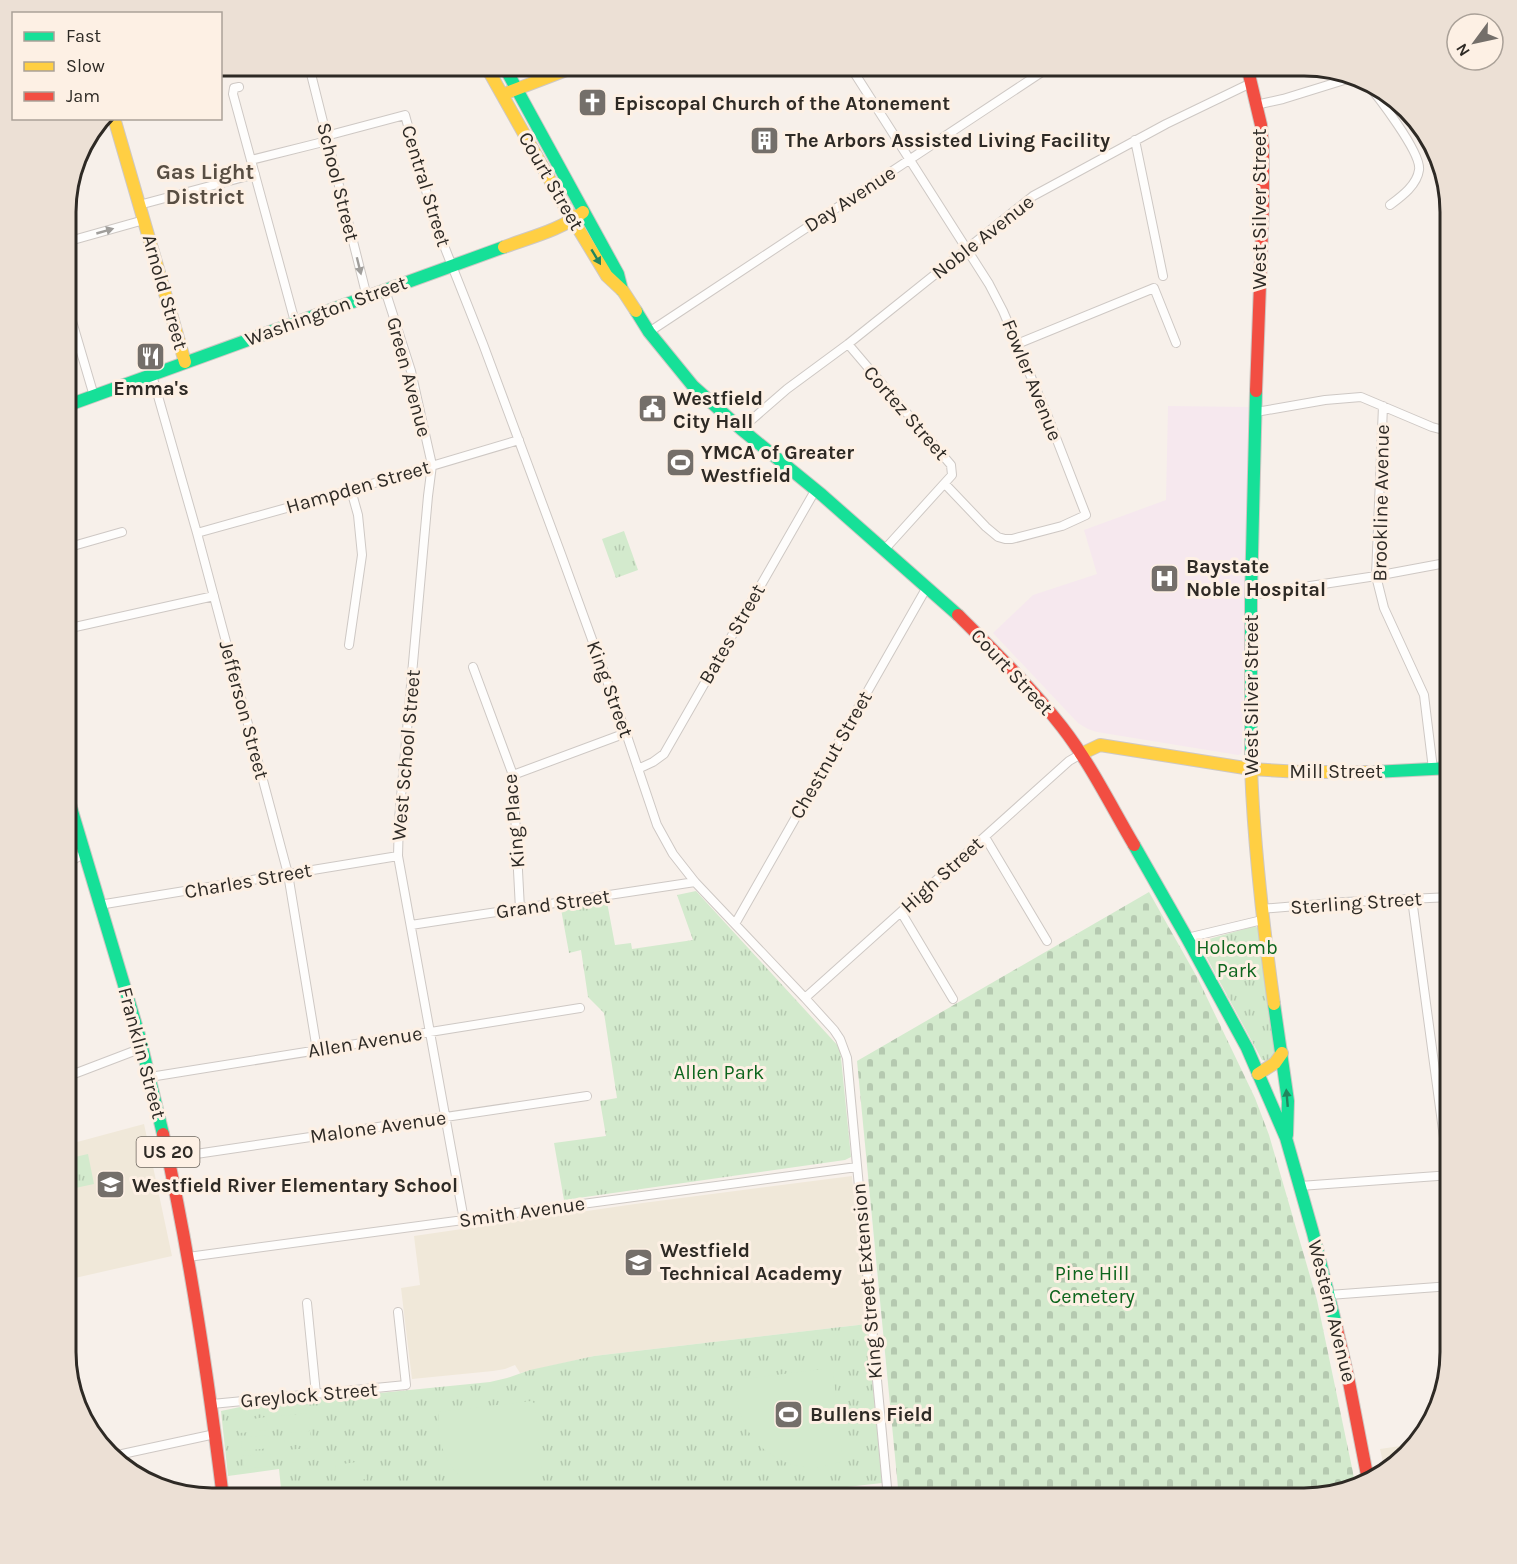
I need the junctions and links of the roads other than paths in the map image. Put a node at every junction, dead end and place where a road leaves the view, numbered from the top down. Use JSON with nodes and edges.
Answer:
{"nodes":[{"id":1,"x":311,"y":76,"type":"edge"},
{"id":2,"x":492,"y":76,"type":"edge"},
{"id":3,"x":510,"y":76,"type":"edge"},
{"id":4,"x":548,"y":76,"type":"edge"},
{"id":5,"x":857,"y":77,"type":"edge"},
{"id":6,"x":1036,"y":77,"type":"edge"},
{"id":7,"x":1250,"y":77,"type":"edge"},
{"id":8,"x":1340,"y":81,"type":"edge"},
{"id":9,"x":1251,"y":83,"type":"junction"},
{"id":10,"x":238,"y":87,"type":"dead end"},
{"id":11,"x":516,"y":88,"type":"junction"},
{"id":12,"x":503,"y":94,"type":"junction"},
{"id":13,"x":1379,"y":100,"type":"edge"},
{"id":14,"x":1256,"y":105,"type":"junction"},
{"id":15,"x":115,"y":120,"type":"edge"},
{"id":16,"x":326,"y":138,"type":"junction"},
{"id":17,"x":1135,"y":140,"type":"junction"},
{"id":18,"x":550,"y":149,"type":"junction"},
{"id":19,"x":537,"y":157,"type":"junction"},
{"id":20,"x":910,"y":159,"type":"junction"},
{"id":21,"x":251,"y":160,"type":"junction"},
{"id":22,"x":255,"y":174,"type":"junction"},
{"id":23,"x":139,"y":205,"type":"junction"},
{"id":24,"x":1390,"y":205,"type":"dead end"},
{"id":25,"x":578,"y":216,"type":"junction"},
{"id":26,"x":144,"y":220,"type":"junction"},
{"id":27,"x":77,"y":239,"type":"edge"},
{"id":28,"x":966,"y":250,"type":"junction"},
{"id":29,"x":452,"y":266,"type":"junction"},
{"id":30,"x":1164,"y":276,"type":"dead end"},
{"id":31,"x":385,"y":290,"type":"junction"},
{"id":32,"x":366,"y":297,"type":"junction"},
{"id":33,"x":295,"y":322,"type":"junction"},
{"id":34,"x":649,"y":332,"type":"junction"},
{"id":35,"x":77,"y":338,"type":"edge"},
{"id":36,"x":1176,"y":343,"type":"dead end"},
{"id":37,"x":848,"y":344,"type":"junction"},
{"id":38,"x":1017,"y":344,"type":"junction"},
{"id":39,"x":185,"y":362,"type":"junction"},
{"id":40,"x":152,"y":375,"type":"junction"},
{"id":41,"x":94,"y":396,"type":"junction"},
{"id":42,"x":77,"y":402,"type":"edge"},
{"id":43,"x":1383,"y":406,"type":"junction"},
{"id":44,"x":1256,"y":412,"type":"junction"},
{"id":45,"x":741,"y":429,"type":"junction"},
{"id":46,"x":1441,"y":429,"type":"edge"},
{"id":47,"x":519,"y":440,"type":"junction"},
{"id":48,"x":432,"y":465,"type":"junction"},
{"id":49,"x":945,"y":484,"type":"junction"},
{"id":50,"x":816,"y":489,"type":"junction"},
{"id":51,"x":351,"y":490,"type":"junction"},
{"id":52,"x":122,"y":532,"type":"dead end"},
{"id":53,"x":197,"y":533,"type":"junction"},
{"id":54,"x":77,"y":545,"type":"edge"},
{"id":55,"x":885,"y":549,"type":"junction"},
{"id":56,"x":1441,"y":564,"type":"edge"},
{"id":57,"x":1376,"y":576,"type":"junction"},
{"id":58,"x":927,"y":587,"type":"junction"},
{"id":59,"x":1251,"y":595,"type":"junction"},
{"id":60,"x":214,"y":596,"type":"junction"},
{"id":61,"x":77,"y":627,"type":"edge"},
{"id":62,"x":349,"y":645,"type":"dead end"},
{"id":63,"x":473,"y":667,"type":"dead end"},
{"id":64,"x":626,"y":733,"type":"junction"},
{"id":65,"x":1081,"y":754,"type":"junction"},
{"id":66,"x":638,"y":769,"type":"junction"},
{"id":67,"x":1251,"y":769,"type":"junction"},
{"id":68,"x":1432,"y":769,"type":"junction"},
{"id":69,"x":1441,"y":769,"type":"edge"},
{"id":70,"x":513,"y":775,"type":"junction"},
{"id":71,"x":76,"y":830,"type":"edge"},
{"id":72,"x":984,"y":837,"type":"junction"},
{"id":73,"x":83,"y":854,"type":"junction"},
{"id":74,"x":398,"y":856,"type":"junction"},
{"id":75,"x":76,"y":858,"type":"edge"},
{"id":76,"x":288,"y":874,"type":"junction"},
{"id":77,"x":694,"y":882,"type":"junction"},
{"id":78,"x":1441,"y":897,"type":"edge"},
{"id":79,"x":1412,"y":898,"type":"junction"},
{"id":80,"x":99,"y":905,"type":"junction"},
{"id":81,"x":520,"y":909,"type":"junction"},
{"id":82,"x":901,"y":912,"type":"junction"},
{"id":83,"x":1262,"y":915,"type":"junction"},
{"id":84,"x":735,"y":924,"type":"junction"},
{"id":85,"x":411,"y":925,"type":"junction"},
{"id":86,"x":1187,"y":938,"type":"junction"},
{"id":87,"x":1047,"y":941,"type":"dead end"},
{"id":88,"x":805,"y":998,"type":"junction"},
{"id":89,"x":953,"y":999,"type":"dead end"},
{"id":90,"x":580,"y":1008,"type":"dead end"},
{"id":91,"x":430,"y":1032,"type":"junction"},
{"id":92,"x":142,"y":1048,"type":"junction"},
{"id":93,"x":317,"y":1050,"type":"junction"},
{"id":94,"x":1282,"y":1053,"type":"junction"},
{"id":95,"x":848,"y":1063,"type":"joint"},
{"id":96,"x":76,"y":1073,"type":"edge"},
{"id":97,"x":1258,"y":1074,"type":"junction"},
{"id":98,"x":150,"y":1077,"type":"junction"},
{"id":99,"x":587,"y":1096,"type":"dead end"},
{"id":100,"x":1441,"y":1109,"type":"edge"},
{"id":101,"x":444,"y":1117,"type":"junction"},
{"id":102,"x":1287,"y":1143,"type":"junction"},
{"id":103,"x":169,"y":1158,"type":"junction"},
{"id":104,"x":856,"y":1167,"type":"junction"},
{"id":105,"x":1441,"y":1176,"type":"edge"},
{"id":106,"x":1300,"y":1186,"type":"junction"},
{"id":107,"x":464,"y":1220,"type":"junction"},
{"id":108,"x":188,"y":1257,"type":"junction"},
{"id":109,"x":1441,"y":1287,"type":"edge"},
{"id":110,"x":1329,"y":1295,"type":"junction"},
{"id":111,"x":307,"y":1304,"type":"dead end"},
{"id":112,"x":398,"y":1312,"type":"dead end"},
{"id":113,"x":316,"y":1394,"type":"junction"},
{"id":114,"x":212,"y":1404,"type":"junction"},
{"id":115,"x":215,"y":1434,"type":"junction"},
{"id":116,"x":123,"y":1454,"type":"edge"},
{"id":117,"x":1366,"y":1472,"type":"edge"},
{"id":118,"x":222,"y":1488,"type":"edge"},
{"id":119,"x":887,"y":1488,"type":"edge"}],
"edges":[{"from":1,"to":16,"type":"street","name":"School Street"},
{"from":2,"to":12,"type":"main road","name":"Court Street"},
{"from":3,"to":11,"type":"main road","name":"Court Street"},
{"from":4,"to":11,"type":"main road"},
{"from":5,"to":20,"type":"street","name":"Fowler Avenue"},
{"from":6,"to":20,"type":"street","name":"Day Avenue"},
{"from":7,"to":9,"type":"main road","name":"West Silver Street"},
{"from":8,"to":14,"type":"street"},
{"from":9,"to":14,"type":"main road","name":"West Silver Street"},
{"from":9,"to":17,"type":"street","name":"Noble Avenue"},
{"from":10,"to":21,"type":"street"},
{"from":11,"to":12,"type":"main road"},
{"from":11,"to":18,"type":"main road","name":"Court Street"},
{"from":12,"to":19,"type":"main road","name":"Court Street"},
{"from":13,"to":24,"type":"street"},
{"from":14,"to":44,"type":"main road","name":"West Silver Street"},
{"from":15,"to":23,"type":"main road","name":"Arnold Street"},
{"from":16,"to":21,"type":"street"},
{"from":16,"to":29,"type":"street","name":"Central Street"},
{"from":16,"to":32,"type":"street","name":"School Street","one_way":true},
{"from":17,"to":28,"type":"street","name":"Noble Avenue"},
{"from":17,"to":30,"type":"street"},
{"from":18,"to":19,"type":"main road"},
{"from":18,"to":25,"type":"main road","name":"Court Street"},
{"from":19,"to":25,"type":"main road","name":"Court Street"},
{"from":20,"to":28,"type":"street","name":"Fowler Avenue"},
{"from":20,"to":34,"type":"street","name":"Day Avenue"},
{"from":21,"to":22,"type":"street"},
{"from":22,"to":23,"type":"street"},
{"from":22,"to":33,"type":"street"},
{"from":23,"to":26,"type":"main road","name":"Arnold Street"},
{"from":25,"to":29,"type":"main road","name":"Washington Street"},
{"from":25,"to":34,"type":"main road","name":"Court Street"},
{"from":27,"to":26,"type":"street","one_way":true},
{"from":26,"to":39,"type":"main road","name":"Arnold Street"},
{"from":28,"to":37,"type":"street","name":"Noble Avenue"},
{"from":28,"to":38,"type":"street","name":"Fowler Avenue"},
{"from":29,"to":31,"type":"main road","name":"Washington Street"},
{"from":29,"to":47,"type":"street","name":"King Street"},
{"from":31,"to":32,"type":"main road","name":"Washington Street"},
{"from":31,"to":48,"type":"street","name":"Green Avenue"},
{"from":32,"to":33,"type":"main road","name":"Washington Street"},
{"from":33,"to":39,"type":"main road","name":"Washington Street"},
{"from":34,"to":45,"type":"main road","name":"Court Street"},
{"from":35,"to":41,"type":"street"},
{"from":36,"to":38,"type":"street"},
{"from":37,"to":45,"type":"street","name":"Noble Avenue"},
{"from":37,"to":49,"type":"street","name":"Cortez Street"},
{"from":38,"to":49,"type":"street","name":"Fowler Avenue"},
{"from":39,"to":40,"type":"main road","name":"Washington Street"},
{"from":40,"to":41,"type":"main road","name":"Washington Street"},
{"from":40,"to":53,"type":"street","name":"Jefferson Street"},
{"from":41,"to":42,"type":"main road","name":"Washington Street"},
{"from":43,"to":44,"type":"street"},
{"from":43,"to":46,"type":"street"},
{"from":43,"to":57,"type":"street","name":"Brookline Avenue"},
{"from":44,"to":59,"type":"main road","name":"West Silver Street"},
{"from":45,"to":50,"type":"main road","name":"Court Street"},
{"from":47,"to":48,"type":"street","name":"Hampden Street"},
{"from":47,"to":64,"type":"street","name":"King Street"},
{"from":48,"to":51,"type":"street","name":"Hampden Street"},
{"from":48,"to":74,"type":"street","name":"West School Street"},
{"from":49,"to":55,"type":"street"},
{"from":50,"to":55,"type":"main road","name":"Court Street"},
{"from":50,"to":66,"type":"street","name":"Bates Street"},
{"from":51,"to":53,"type":"street","name":"Hampden Street"},
{"from":51,"to":62,"type":"street"},
{"from":52,"to":54,"type":"street"},
{"from":53,"to":60,"type":"street","name":"Jefferson Street"},
{"from":55,"to":58,"type":"main road","name":"Court Street"},
{"from":56,"to":57,"type":"street"},
{"from":57,"to":59,"type":"street"},
{"from":57,"to":68,"type":"street","name":"Brookline Avenue"},
{"from":58,"to":65,"type":"main road","name":"Court Street"},
{"from":58,"to":84,"type":"street","name":"Chestnut Street"},
{"from":59,"to":67,"type":"main road","name":"West Silver Street"},
{"from":60,"to":61,"type":"street"},
{"from":60,"to":76,"type":"street","name":"Jefferson Street"},
{"from":63,"to":70,"type":"street","name":"King Place"},
{"from":64,"to":66,"type":"street","name":"King Street"},
{"from":64,"to":70,"type":"street"},
{"from":65,"to":67,"type":"main road","name":"Mill Street"},
{"from":65,"to":72,"type":"street","name":"High Street"},
{"from":65,"to":86,"type":"main road","name":"Court Street"},
{"from":66,"to":77,"type":"street","name":"King Street"},
{"from":67,"to":68,"type":"main road","name":"Mill Street"},
{"from":67,"to":83,"type":"main road","name":"West Silver Street"},
{"from":68,"to":69,"type":"main road","name":"Mill Street"},
{"from":70,"to":81,"type":"street","name":"King Place"},
{"from":71,"to":73,"type":"main road","name":"Franklin Street","number":"US 20"},
{"from":72,"to":82,"type":"street","name":"High Street"},
{"from":72,"to":87,"type":"street"},
{"from":73,"to":75,"type":"street"},
{"from":73,"to":80,"type":"main road","name":"Franklin Street","number":"US 20"},
{"from":74,"to":76,"type":"street","name":"Charles Street"},
{"from":74,"to":85,"type":"street","name":"West School Street"},
{"from":76,"to":80,"type":"street","name":"Charles Street"},
{"from":76,"to":93,"type":"street","name":"Jefferson Street"},
{"from":77,"to":81,"type":"street","name":"Grand Street"},
{"from":77,"to":84,"type":"street","name":"King Street"},
{"from":78,"to":79,"type":"street","name":"Sterling Street"},
{"from":79,"to":83,"type":"street","name":"Sterling Street"},
{"from":79,"to":100,"type":"street"},
{"from":80,"to":92,"type":"main road","name":"Franklin Street","number":"US 20"},
{"from":81,"to":85,"type":"street","name":"Grand Street"},
{"from":82,"to":88,"type":"street","name":"High Street"},
{"from":82,"to":89,"type":"street"},
{"from":83,"to":86,"type":"street","name":"Sterling Street"},
{"from":83,"to":94,"type":"main road","name":"West Silver Street"},
{"from":84,"to":88,"type":"street","name":"King Street"},
{"from":85,"to":91,"type":"street","name":"West School Street"},
{"from":86,"to":97,"type":"main road","name":"Court Street"},
{"from":88,"to":95,"type":"street","name":"King Street"},
{"from":90,"to":91,"type":"street","name":"Allen Avenue"},
{"from":91,"to":93,"type":"street","name":"Allen Avenue"},
{"from":91,"to":101,"type":"street","name":"West School Street"},
{"from":92,"to":96,"type":"street"},
{"from":92,"to":98,"type":"main road","name":"Franklin Street","number":"US 20"},
{"from":93,"to":98,"type":"street","name":"Allen Avenue"},
{"from":94,"to":97,"type":"main road"},
{"from":102,"to":94,"type":"main road","name":"West Silver Street","one_way":true},
{"from":95,"to":104,"type":"street","name":"King Street Extension"},
{"from":97,"to":102,"type":"main road","name":"Court Street"},
{"from":98,"to":103,"type":"main road","name":"Franklin Street","number":"US 20"},
{"from":99,"to":101,"type":"street","name":"Malone Avenue"},
{"from":101,"to":103,"type":"street","name":"Malone Avenue"},
{"from":101,"to":107,"type":"street","name":"West School Street"},
{"from":102,"to":106,"type":"main road","name":"Western Avenue"},
{"from":103,"to":108,"type":"main road","name":"Franklin Street","number":"US 20"},
{"from":104,"to":107,"type":"street","name":"Smith Avenue"},
{"from":104,"to":119,"type":"street","name":"King Street Extension"},
{"from":105,"to":106,"type":"street"},
{"from":106,"to":110,"type":"main road","name":"Western Avenue"},
{"from":107,"to":108,"type":"street","name":"Smith Avenue"},
{"from":108,"to":114,"type":"main road","name":"Franklin Street","number":"US 20"},
{"from":109,"to":110,"type":"street"},
{"from":110,"to":117,"type":"main road","name":"Western Avenue"},
{"from":111,"to":113,"type":"street"},
{"from":112,"to":113,"type":"street","name":"Greylock Street"},
{"from":113,"to":114,"type":"street","name":"Greylock Street"},
{"from":114,"to":115,"type":"main road","name":"Franklin Street","number":"US 20"},
{"from":115,"to":116,"type":"street"},
{"from":115,"to":118,"type":"main road","name":"Franklin Street","number":"US 20"}]}
